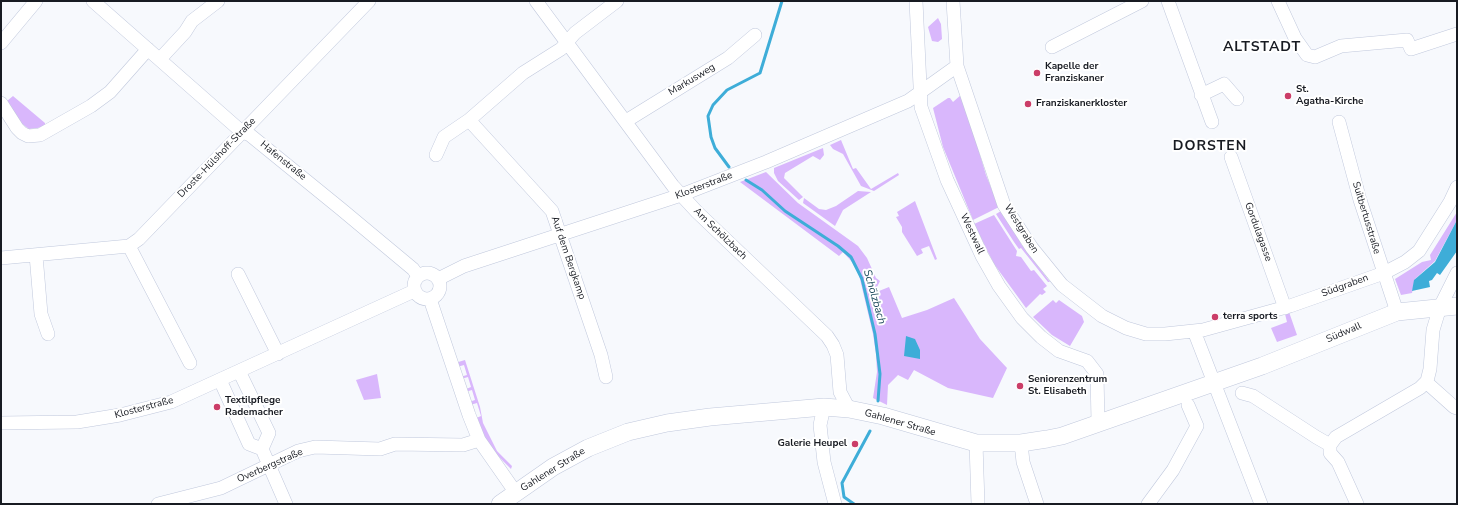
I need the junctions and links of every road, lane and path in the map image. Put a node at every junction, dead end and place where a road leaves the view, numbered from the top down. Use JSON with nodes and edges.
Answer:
{"nodes":[{"id":1,"x":36,"y":1,"type":"edge"},
{"id":2,"x":93,"y":1,"type":"edge"},
{"id":3,"x":218,"y":1,"type":"edge"},
{"id":4,"x":369,"y":1,"type":"edge"},
{"id":5,"x":536,"y":1,"type":"edge"},
{"id":6,"x":617,"y":1,"type":"edge"},
{"id":7,"x":916,"y":1,"type":"edge"},
{"id":8,"x":953,"y":1,"type":"edge"},
{"id":9,"x":1142,"y":1,"type":"edge"},
{"id":10,"x":1168,"y":1,"type":"edge"},
{"id":11,"x":1278,"y":1,"type":"edge"},
{"id":12,"x":1457,"y":34,"type":"edge"},
{"id":13,"x":755,"y":35,"type":"dead end"},
{"id":14,"x":568,"y":42,"type":"junction"},
{"id":15,"x":1,"y":43,"type":"edge"},
{"id":16,"x":1052,"y":47,"type":"dead end"},
{"id":17,"x":148,"y":49,"type":"junction"},
{"id":18,"x":160,"y":58,"type":"junction"},
{"id":19,"x":957,"y":66,"type":"junction"},
{"id":20,"x":921,"y":90,"type":"junction"},
{"id":21,"x":1201,"y":95,"type":"junction"},
{"id":22,"x":1237,"y":99,"type":"dead end"},
{"id":23,"x":1,"y":104,"type":"edge"},
{"id":24,"x":469,"y":120,"type":"junction"},
{"id":25,"x":626,"y":121,"type":"junction"},
{"id":26,"x":1212,"y":122,"type":"dead end"},
{"id":27,"x":1339,"y":122,"type":"dead end"},
{"id":28,"x":242,"y":132,"type":"junction"},
{"id":29,"x":436,"y":155,"type":"dead end"},
{"id":30,"x":1231,"y":157,"type":"dead end"},
{"id":31,"x":1457,"y":187,"type":"edge"},
{"id":32,"x":681,"y":195,"type":"junction"},
{"id":33,"x":561,"y":234,"type":"junction"},
{"id":34,"x":129,"y":246,"type":"junction"},
{"id":35,"x":36,"y":255,"type":"junction"},
{"id":36,"x":1,"y":258,"type":"edge"},
{"id":37,"x":1384,"y":273,"type":"junction"},
{"id":38,"x":1457,"y":273,"type":"edge"},
{"id":39,"x":238,"y":274,"type":"dead end"},
{"id":40,"x":418,"y":276,"type":"junction"},
{"id":41,"x":438,"y":279,"type":"junction"},
{"id":42,"x":414,"y":291,"type":"junction"},
{"id":43,"x":430,"y":299,"type":"junction"},
{"id":44,"x":1449,"y":306,"type":"edge"},
{"id":45,"x":1286,"y":308,"type":"junction"},
{"id":46,"x":1397,"y":312,"type":"junction"},
{"id":47,"x":1457,"y":318,"type":"edge"},
{"id":48,"x":1194,"y":331,"type":"junction"},
{"id":49,"x":48,"y":334,"type":"dead end"},
{"id":50,"x":278,"y":354,"type":"junction"},
{"id":51,"x":190,"y":363,"type":"dead end"},
{"id":52,"x":239,"y":371,"type":"junction"},
{"id":53,"x":606,"y":377,"type":"dead end"},
{"id":54,"x":220,"y":380,"type":"junction"},
{"id":55,"x":1214,"y":382,"type":"junction"},
{"id":56,"x":1426,"y":382,"type":"junction"},
{"id":57,"x":1242,"y":393,"type":"dead end"},
{"id":58,"x":1188,"y":405,"type":"dead end"},
{"id":59,"x":824,"y":407,"type":"junction"},
{"id":60,"x":1457,"y":408,"type":"edge"},
{"id":61,"x":849,"y":409,"type":"junction"},
{"id":62,"x":1098,"y":422,"type":"junction"},
{"id":63,"x":1,"y":423,"type":"edge"},
{"id":64,"x":479,"y":440,"type":"junction"},
{"id":65,"x":976,"y":443,"type":"junction"},
{"id":66,"x":1021,"y":443,"type":"junction"},
{"id":67,"x":1330,"y":444,"type":"junction"},
{"id":68,"x":262,"y":449,"type":"junction"},
{"id":69,"x":269,"y":465,"type":"junction"},
{"id":70,"x":516,"y":493,"type":"junction"},
{"id":71,"x":158,"y":504,"type":"edge"},
{"id":72,"x":286,"y":504,"type":"edge"},
{"id":73,"x":500,"y":504,"type":"edge"},
{"id":74,"x":835,"y":504,"type":"edge"},
{"id":75,"x":978,"y":504,"type":"edge"},
{"id":76,"x":1037,"y":504,"type":"edge"},
{"id":77,"x":1148,"y":504,"type":"edge"},
{"id":78,"x":1261,"y":504,"type":"edge"},
{"id":79,"x":1357,"y":504,"type":"edge"}],
"edges":[{"from":1,"to":15,"type":"street"},
{"from":2,"to":17,"type":"street","name":"Hafenstraße"},
{"from":3,"to":18,"type":"street"},
{"from":4,"to":28,"type":"street","name":"Droste-Hülshoff-Straße"},
{"from":5,"to":14,"type":"street","name":"Am Schölzbach"},
{"from":6,"to":14,"type":"street"},
{"from":7,"to":20,"type":"street","name":"Westwall"},
{"from":8,"to":19,"type":"street","name":"Westgraben"},
{"from":9,"to":16,"type":"street"},
{"from":10,"to":21,"type":"street"},
{"from":11,"to":12,"type":"street"},
{"from":13,"to":25,"type":"street","name":"Markusweg"},
{"from":14,"to":24,"type":"street"},
{"from":14,"to":25,"type":"street","name":"Am Schölzbach"},
{"from":17,"to":18,"type":"street","name":"Hafenstraße"},
{"from":17,"to":23,"type":"street"},
{"from":18,"to":28,"type":"street","name":"Hafenstraße"},
{"from":19,"to":20,"type":"street","name":"Klosterstraße"},
{"from":19,"to":48,"type":"street","name":"Westgraben"},
{"from":20,"to":32,"type":"street","name":"Klosterstraße"},
{"from":20,"to":62,"type":"street","name":"Westwall"},
{"from":21,"to":22,"type":"street"},
{"from":21,"to":26,"type":"street"},
{"from":24,"to":29,"type":"street"},
{"from":24,"to":33,"type":"street","name":"Auf dem Bergkamp"},
{"from":25,"to":32,"type":"street","name":"Am Schölzbach"},
{"from":27,"to":37,"type":"street","name":"Suitbertusstraße"},
{"from":28,"to":34,"type":"street","name":"Droste-Hülshoff-Straße"},
{"from":28,"to":40,"type":"street","name":"Hafenstraße"},
{"from":30,"to":45,"type":"street","name":"Gordulagasse"},
{"from":31,"to":37,"type":"street","name":"Südgraben"},
{"from":32,"to":33,"type":"street","name":"Klosterstraße"},
{"from":32,"to":61,"type":"street","name":"Am Schölzbach"},
{"from":33,"to":41,"type":"street","name":"Klosterstraße"},
{"from":33,"to":53,"type":"street","name":"Auf dem Bergkamp"},
{"from":34,"to":35,"type":"street"},
{"from":34,"to":51,"type":"street"},
{"from":35,"to":36,"type":"street"},
{"from":35,"to":49,"type":"street"},
{"from":37,"to":45,"type":"street","name":"Südgraben"},
{"from":37,"to":46,"type":"street","name":"Suitbertusstraße"},
{"from":38,"to":44,"type":"street"},
{"from":39,"to":50,"type":"street"},
{"from":40,"to":41,"type":"street"},
{"from":40,"to":42,"type":"street"},
{"from":41,"to":43,"type":"street"},
{"from":42,"to":43,"type":"street"},
{"from":42,"to":50,"type":"street","name":"Klosterstraße"},
{"from":43,"to":64,"type":"street"},
{"from":44,"to":46,"type":"main road","name":"Südwall"},
{"from":44,"to":47,"type":"main road"},
{"from":44,"to":56,"type":"street"},
{"from":45,"to":48,"type":"street","name":"Südgraben"},
{"from":46,"to":55,"type":"main road","name":"Südwall"},
{"from":48,"to":55,"type":"street"},
{"from":50,"to":52,"type":"street","name":"Klosterstraße"},
{"from":52,"to":54,"type":"street","name":"Klosterstraße"},
{"from":52,"to":68,"type":"street"},
{"from":54,"to":63,"type":"street","name":"Klosterstraße"},
{"from":54,"to":68,"type":"street"},
{"from":55,"to":62,"type":"main road","name":"Gahlener Straße"},
{"from":55,"to":78,"type":"street"},
{"from":56,"to":60,"type":"street"},
{"from":56,"to":67,"type":"street"},
{"from":57,"to":67,"type":"street"},
{"from":58,"to":77,"type":"street"},
{"from":59,"to":61,"type":"main road","name":"Gahlener Straße"},
{"from":59,"to":70,"type":"main road","name":"Gahlener Straße"},
{"from":59,"to":74,"type":"street"},
{"from":61,"to":65,"type":"main road","name":"Gahlener Straße"},
{"from":62,"to":66,"type":"main road","name":"Gahlener Straße"},
{"from":64,"to":69,"type":"street","name":"Overbergstraße"},
{"from":64,"to":70,"type":"street"},
{"from":65,"to":66,"type":"main road","name":"Gahlener Straße"},
{"from":65,"to":75,"type":"street"},
{"from":66,"to":76,"type":"street"},
{"from":67,"to":79,"type":"street"},
{"from":68,"to":69,"type":"street"},
{"from":69,"to":71,"type":"street","name":"Overbergstraße"},
{"from":69,"to":72,"type":"street"},
{"from":70,"to":73,"type":"main road","name":"Gahlener Straße"}]}
